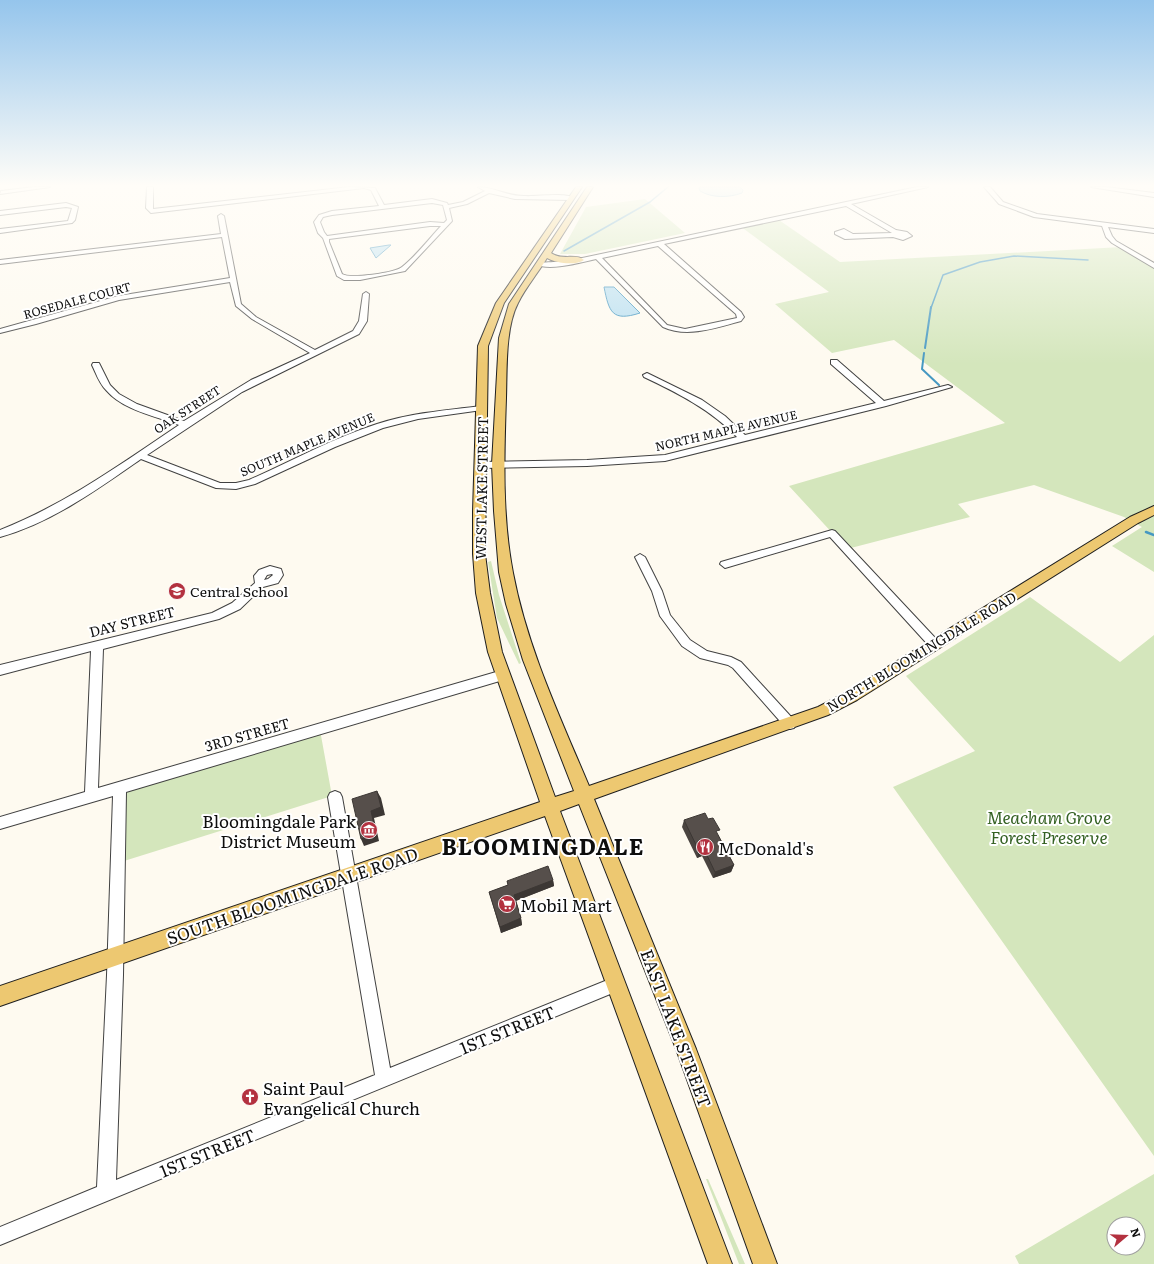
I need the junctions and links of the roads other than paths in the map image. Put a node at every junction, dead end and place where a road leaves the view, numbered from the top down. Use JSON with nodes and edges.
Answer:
{"nodes":[{"id":1,"x":133,"y":246,"type":"edge"},
{"id":2,"x":226,"y":246,"type":"edge"},
{"id":3,"x":328,"y":246,"type":"edge"},
{"id":4,"x":425,"y":246,"type":"edge"},
{"id":5,"x":539,"y":246,"type":"edge"},
{"id":6,"x":551,"y":246,"type":"edge"},
{"id":7,"x":645,"y":246,"type":"edge"},
{"id":8,"x":662,"y":246,"type":"edge"},
{"id":9,"x":1121,"y":246,"type":"edge"},
{"id":10,"x":546,"y":253,"type":"junction"},
{"id":11,"x":597,"y":256,"type":"junction"},
{"id":12,"x":580,"y":260,"type":"junction"},
{"id":13,"x":0,"y":262,"type":"edge"},
{"id":14,"x":527,"y":263,"type":"junction"},
{"id":15,"x":539,"y":264,"type":"junction"},
{"id":16,"x":1154,"y":266,"type":"edge"},
{"id":17,"x":232,"y":280,"type":"junction"},
{"id":18,"x":366,"y":294,"type":"dead end"},
{"id":19,"x":0,"y":331,"type":"edge"},
{"id":20,"x":315,"y":353,"type":"junction"},
{"id":21,"x":834,"y":362,"type":"dead end"},
{"id":22,"x":96,"y":365,"type":"dead end"},
{"id":23,"x":647,"y":375,"type":"dead end"},
{"id":24,"x":948,"y":387,"type":"dead end"},
{"id":25,"x":883,"y":404,"type":"junction"},
{"id":26,"x":482,"y":408,"type":"junction"},
{"id":27,"x":186,"y":424,"type":"junction"},
{"id":28,"x":744,"y":439,"type":"junction"},
{"id":29,"x":140,"y":454,"type":"junction"},
{"id":30,"x":498,"y":464,"type":"junction"},
{"id":31,"x":480,"y":465,"type":"junction"},
{"id":32,"x":1154,"y":510,"type":"edge"},
{"id":33,"x":0,"y":534,"type":"edge"},
{"id":34,"x":640,"y":557,"type":"dead end"},
{"id":35,"x":725,"y":564,"type":"dead end"},
{"id":36,"x":261,"y":583,"type":"dead end"},
{"id":37,"x":935,"y":644,"type":"junction"},
{"id":38,"x":97,"y":646,"type":"junction"},
{"id":39,"x":0,"y":670,"type":"edge"},
{"id":40,"x":503,"y":675,"type":"junction"},
{"id":41,"x":790,"y":724,"type":"junction"},
{"id":42,"x":120,"y":787,"type":"junction"},
{"id":43,"x":583,"y":795,"type":"junction"},
{"id":44,"x":91,"y":796,"type":"junction"},
{"id":45,"x":335,"y":797,"type":"dead end"},
{"id":46,"x":550,"y":806,"type":"junction"},
{"id":47,"x":0,"y":823,"type":"edge"},
{"id":48,"x":349,"y":876,"type":"junction"},
{"id":49,"x":116,"y":956,"type":"junction"},
{"id":50,"x":614,"y":985,"type":"junction"},
{"id":51,"x":0,"y":996,"type":"edge"},
{"id":52,"x":384,"y":1080,"type":"junction"},
{"id":53,"x":106,"y":1193,"type":"junction"},
{"id":54,"x":0,"y":1236,"type":"edge"},
{"id":55,"x":720,"y":1264,"type":"edge"},
{"id":56,"x":765,"y":1264,"type":"edge"}],
"edges":[{"from":1,"to":13,"type":"street"},
{"from":2,"to":17,"type":"street"},
{"from":3,"to":4,"type":"street"},
{"from":5,"to":14,"type":"main road","name":"WEST LAKE STREET"},
{"from":6,"to":10,"type":"main road","name":"WEST LAKE STREET"},
{"from":7,"to":11,"type":"street"},
{"from":8,"to":11,"type":"street"},
{"from":9,"to":16,"type":"street"},
{"from":10,"to":12,"type":"main road"},
{"from":10,"to":15,"type":"main road","name":"WEST LAKE STREET"},
{"from":11,"to":12,"type":"street"},
{"from":12,"to":15,"type":"street"},
{"from":14,"to":15,"type":"main road"},
{"from":14,"to":26,"type":"main road","name":"WEST LAKE STREET"},
{"from":15,"to":30,"type":"main road","name":"WEST LAKE STREET"},
{"from":17,"to":19,"type":"street","name":"ROSEDALE COURT"},
{"from":17,"to":20,"type":"street"},
{"from":18,"to":20,"type":"street","name":"OAK STREET"},
{"from":20,"to":27,"type":"street","name":"OAK STREET"},
{"from":21,"to":25,"type":"street"},
{"from":22,"to":27,"type":"street"},
{"from":23,"to":28,"type":"street"},
{"from":24,"to":25,"type":"street","name":"NORTH MAPLE AVENUE"},
{"from":25,"to":28,"type":"street","name":"NORTH MAPLE AVENUE"},
{"from":26,"to":29,"type":"street","name":"SOUTH MAPLE AVENUE"},
{"from":26,"to":31,"type":"main road","name":"WEST LAKE STREET"},
{"from":27,"to":29,"type":"street","name":"OAK STREET"},
{"from":28,"to":30,"type":"street","name":"NORTH MAPLE AVENUE"},
{"from":29,"to":33,"type":"street","name":"OAK STREET"},
{"from":30,"to":31,"type":"street","name":"NORTH MAPLE AVENUE"},
{"from":30,"to":43,"type":"main road","name":"WEST LAKE STREET"},
{"from":31,"to":40,"type":"main road","name":"WEST LAKE STREET"},
{"from":32,"to":37,"type":"main road","name":"NORTH BLOOMINGDALE ROAD"},
{"from":34,"to":41,"type":"street"},
{"from":35,"to":37,"type":"street"},
{"from":36,"to":38,"type":"street","name":"DAY STREET"},
{"from":37,"to":41,"type":"main road","name":"NORTH BLOOMINGDALE ROAD"},
{"from":38,"to":39,"type":"street","name":"DAY STREET"},
{"from":38,"to":44,"type":"street"},
{"from":40,"to":42,"type":"street","name":"3RD STREET"},
{"from":40,"to":46,"type":"main road","name":"WEST LAKE STREET"},
{"from":41,"to":43,"type":"main road","name":"NORTH BLOOMINGDALE ROAD"},
{"from":42,"to":44,"type":"street","name":"3RD STREET"},
{"from":42,"to":49,"type":"street"},
{"from":43,"to":46,"type":"main road","name":"SOUTH BLOOMINGDALE ROAD"},
{"from":43,"to":56,"type":"main road","name":"EAST LAKE STREET"},
{"from":44,"to":47,"type":"street","name":"3RD STREET"},
{"from":45,"to":48,"type":"street"},
{"from":46,"to":48,"type":"main road","name":"SOUTH BLOOMINGDALE ROAD"},
{"from":46,"to":50,"type":"main road"},
{"from":48,"to":49,"type":"main road","name":"SOUTH BLOOMINGDALE ROAD"},
{"from":48,"to":52,"type":"street"},
{"from":49,"to":51,"type":"main road","name":"SOUTH BLOOMINGDALE ROAD"},
{"from":49,"to":53,"type":"street"},
{"from":50,"to":52,"type":"street","name":"1ST STREET"},
{"from":50,"to":55,"type":"main road"},
{"from":52,"to":53,"type":"street","name":"1ST STREET"},
{"from":53,"to":54,"type":"street","name":"1ST STREET"}]}
